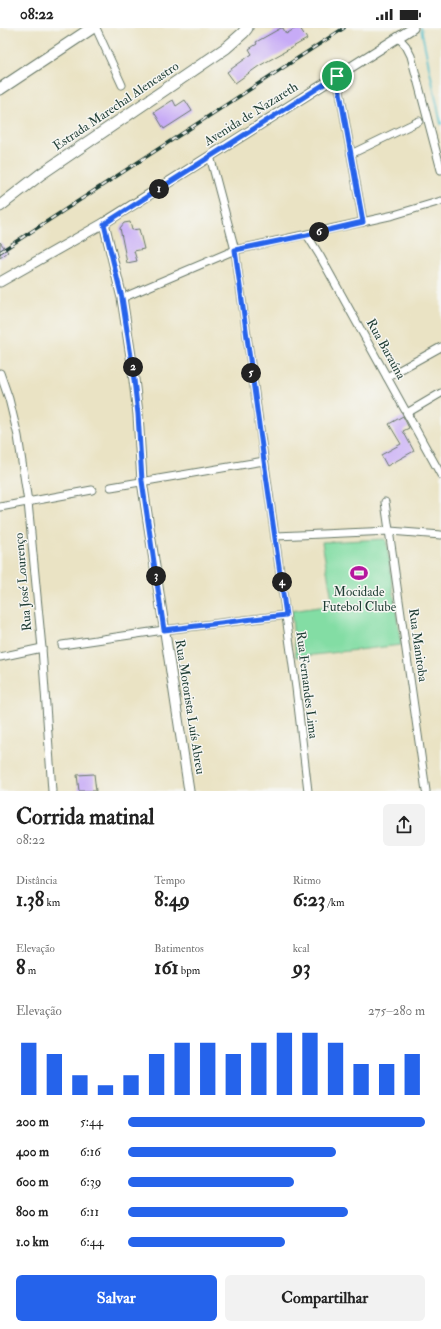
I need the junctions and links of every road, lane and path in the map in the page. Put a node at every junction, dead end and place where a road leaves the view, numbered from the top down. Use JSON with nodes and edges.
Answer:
{"nodes":[{"id":1,"x":92,"y":28,"type":"edge"},
{"id":2,"x":96,"y":28,"type":"edge"},
{"id":3,"x":247,"y":28,"type":"edge"},
{"id":4,"x":406,"y":32,"type":"edge"},
{"id":5,"x":337,"y":76,"type":"junction"},
{"id":6,"x":122,"y":85,"type":"dead end"},
{"id":7,"x":0,"y":90,"type":"edge"},
{"id":8,"x":419,"y":121,"type":"dead end"},
{"id":9,"x":351,"y":154,"type":"junction"},
{"id":10,"x":210,"y":156,"type":"junction"},
{"id":11,"x":441,"y":170,"type":"edge"},
{"id":12,"x":441,"y":201,"type":"edge"},
{"id":13,"x":0,"y":206,"type":"edge"},
{"id":14,"x":363,"y":222,"type":"junction"},
{"id":15,"x":104,"y":224,"type":"junction"},
{"id":16,"x":307,"y":235,"type":"junction"},
{"id":17,"x":235,"y":250,"type":"junction"},
{"id":18,"x":0,"y":282,"type":"edge"},
{"id":19,"x":122,"y":298,"type":"junction"},
{"id":20,"x":441,"y":347,"type":"edge"},
{"id":21,"x":0,"y":373,"type":"edge"},
{"id":22,"x":387,"y":377,"type":"junction"},
{"id":23,"x":441,"y":393,"type":"edge"},
{"id":24,"x":407,"y":413,"type":"junction"},
{"id":25,"x":264,"y":461,"type":"junction"},
{"id":26,"x":441,"y":475,"type":"edge"},
{"id":27,"x":142,"y":481,"type":"junction"},
{"id":28,"x":111,"y":487,"type":"dead end"},
{"id":29,"x":92,"y":490,"type":"dead end"},
{"id":30,"x":28,"y":502,"type":"junction"},
{"id":31,"x":385,"y":502,"type":"dead end"},
{"id":32,"x":0,"y":507,"type":"edge"},
{"id":33,"x":390,"y":530,"type":"junction"},
{"id":34,"x":441,"y":535,"type":"edge"},
{"id":35,"x":276,"y":536,"type":"junction"},
{"id":36,"x":286,"y":615,"type":"junction"},
{"id":37,"x":164,"y":630,"type":"junction"},
{"id":38,"x":62,"y":645,"type":"dead end"},
{"id":39,"x":42,"y":648,"type":"junction"},
{"id":40,"x":0,"y":657,"type":"edge"},
{"id":41,"x":52,"y":791,"type":"edge"},
{"id":42,"x":189,"y":791,"type":"edge"},
{"id":43,"x":308,"y":791,"type":"edge"},
{"id":44,"x":426,"y":791,"type":"edge"}],
"edges":[{"from":1,"to":7,"type":"main road"},
{"from":2,"to":6,"type":"street"},
{"from":3,"to":13,"type":"main road","name":"Estrada Marechal Alencastro"},
{"from":4,"to":5,"type":"main road","name":"Avenida de Nazareth"},
{"from":4,"to":11,"type":"street"},
{"from":5,"to":9,"type":"street"},
{"from":5,"to":10,"type":"main road","name":"Avenida de Nazareth"},
{"from":8,"to":9,"type":"street"},
{"from":9,"to":14,"type":"street"},
{"from":10,"to":15,"type":"main road","name":"Avenida de Nazareth"},
{"from":10,"to":17,"type":"street","name":"Rua Fernandes Lima"},
{"from":12,"to":14,"type":"street"},
{"from":14,"to":16,"type":"street"},
{"from":15,"to":18,"type":"main road","name":"Avenida de Nazareth"},
{"from":15,"to":19,"type":"main road","name":"Rua Motorista Luís Abreu"},
{"from":16,"to":17,"type":"street"},
{"from":16,"to":22,"type":"street","name":"Rua Baraúna"},
{"from":17,"to":19,"type":"street"},
{"from":17,"to":25,"type":"street","name":"Rua Fernandes Lima"},
{"from":19,"to":27,"type":"main road","name":"Rua Motorista Luís Abreu"},
{"from":20,"to":22,"type":"street"},
{"from":21,"to":30,"type":"street","name":"Rua José Lourenço"},
{"from":22,"to":24,"type":"street","name":"Rua Baraúna"},
{"from":23,"to":24,"type":"street"},
{"from":24,"to":26,"type":"street","name":"Rua Baraúna"},
{"from":25,"to":27,"type":"street"},
{"from":25,"to":35,"type":"street","name":"Rua Fernandes Lima"},
{"from":27,"to":28,"type":"street"},
{"from":27,"to":37,"type":"main road","name":"Rua Motorista Luís Abreu"},
{"from":29,"to":30,"type":"street"},
{"from":30,"to":32,"type":"street"},
{"from":30,"to":39,"type":"street","name":"Rua José Lourenço"},
{"from":31,"to":33,"type":"street","name":"Rua Manitoba"},
{"from":33,"to":34,"type":"street"},
{"from":33,"to":35,"type":"street"},
{"from":33,"to":44,"type":"street","name":"Rua Manitoba"},
{"from":35,"to":36,"type":"street","name":"Rua Fernandes Lima"},
{"from":36,"to":37,"type":"street"},
{"from":36,"to":43,"type":"street","name":"Rua Fernandes Lima"},
{"from":37,"to":38,"type":"street"},
{"from":37,"to":42,"type":"main road","name":"Rua Motorista Luís Abreu"},
{"from":39,"to":40,"type":"street"},
{"from":39,"to":41,"type":"street","name":"Rua José Lourenço"}]}
